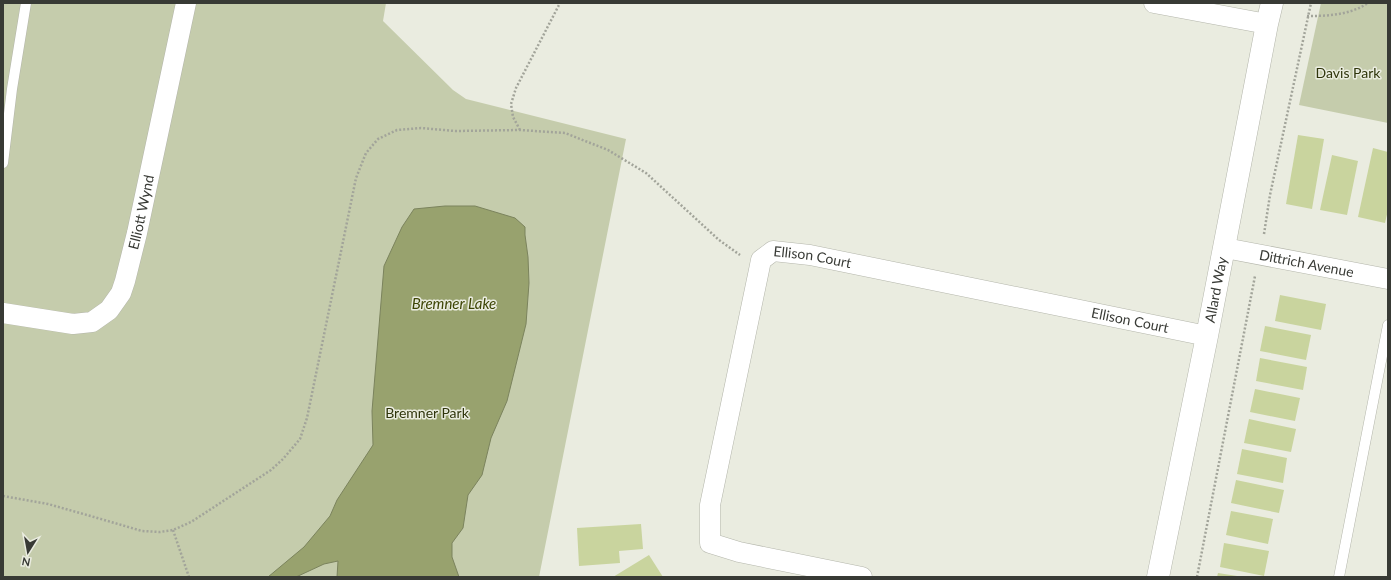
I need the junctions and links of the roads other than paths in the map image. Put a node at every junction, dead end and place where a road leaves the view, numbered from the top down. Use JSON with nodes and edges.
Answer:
{"nodes":[{"id":1,"x":26,"y":3,"type":"edge"},
{"id":2,"x":186,"y":3,"type":"edge"},
{"id":3,"x":1154,"y":3,"type":"edge"},
{"id":4,"x":1272,"y":3,"type":"edge"},
{"id":5,"x":1267,"y":24,"type":"junction"},
{"id":6,"x":3,"y":163,"type":"edge"},
{"id":7,"x":1225,"y":248,"type":"junction"},
{"id":8,"x":1388,"y":279,"type":"edge"},
{"id":9,"x":3,"y":313,"type":"edge"},
{"id":10,"x":1388,"y":325,"type":"edge"},
{"id":11,"x":1208,"y":336,"type":"junction"},
{"id":12,"x":862,"y":577,"type":"edge"},
{"id":13,"x":1158,"y":577,"type":"edge"},
{"id":14,"x":1339,"y":577,"type":"edge"}],
"edges":[{"from":1,"to":6,"type":"lane"},
{"from":2,"to":9,"type":"street","name":"Elliott Wynd"},
{"from":3,"to":5,"type":"street"},
{"from":4,"to":5,"type":"street","name":"Allard Way"},
{"from":5,"to":7,"type":"street","name":"Allard Way"},
{"from":7,"to":8,"type":"street","name":"Dittrich Avenue"},
{"from":7,"to":11,"type":"street","name":"Allard Way"},
{"from":10,"to":14,"type":"lane"},
{"from":11,"to":12,"type":"street","name":"Ellison Court"},
{"from":11,"to":13,"type":"street","name":"Allard Way"}]}
